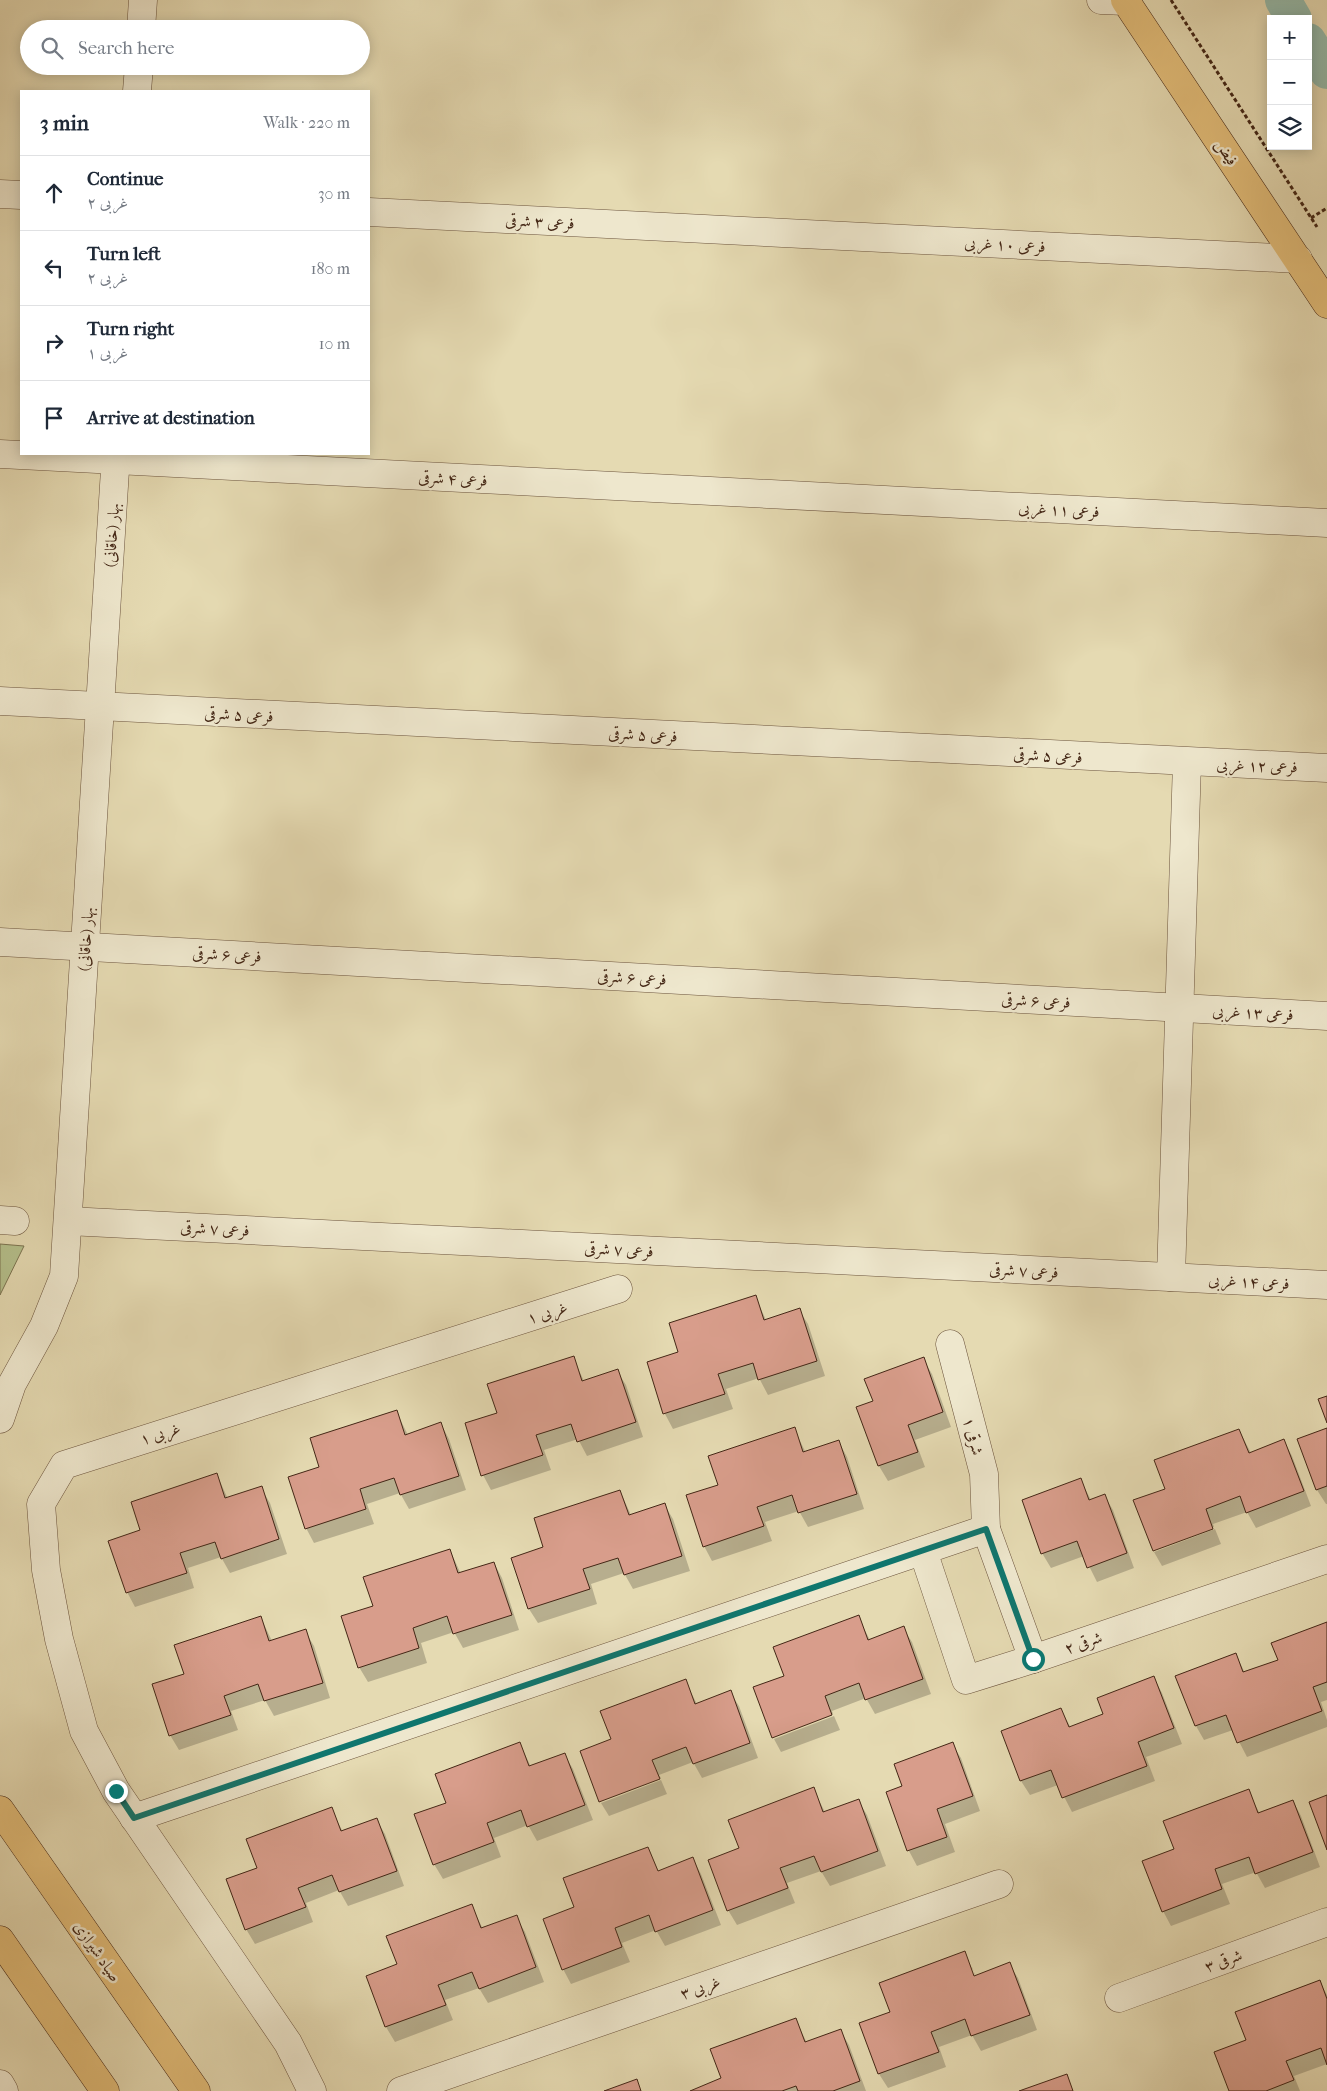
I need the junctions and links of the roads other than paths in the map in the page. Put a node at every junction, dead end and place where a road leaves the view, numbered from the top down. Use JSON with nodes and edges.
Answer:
{"nodes":[{"id":1,"x":143,"y":0,"type":"edge"},
{"id":2,"x":1117,"y":0,"type":"edge"},
{"id":3,"x":142,"y":20,"type":"edge"},
{"id":4,"x":139,"y":75,"type":"edge"},
{"id":5,"x":138,"y":90,"type":"edge"},
{"id":6,"x":0,"y":194,"type":"edge"},
{"id":7,"x":20,"y":195,"type":"edge"},
{"id":8,"x":370,"y":212,"type":"edge"},
{"id":9,"x":711,"y":230,"type":"joint"},
{"id":10,"x":1298,"y":259,"type":"junction"},
{"id":11,"x":1327,"y":304,"type":"edge"},
{"id":12,"x":0,"y":454,"type":"edge"},
{"id":13,"x":20,"y":455,"type":"edge"},
{"id":14,"x":29,"y":455,"type":"edge"},
{"id":15,"x":116,"y":458,"type":"edge"},
{"id":16,"x":791,"y":495,"type":"joint"},
{"id":17,"x":1327,"y":523,"type":"edge"},
{"id":18,"x":0,"y":701,"type":"edge"},
{"id":19,"x":99,"y":706,"type":"junction"},
{"id":20,"x":1187,"y":762,"type":"junction"},
{"id":21,"x":1327,"y":768,"type":"edge"},
{"id":22,"x":0,"y":942,"type":"edge"},
{"id":23,"x":84,"y":946,"type":"junction"},
{"id":24,"x":1179,"y":1008,"type":"junction"},
{"id":25,"x":1327,"y":1016,"type":"edge"},
{"id":26,"x":68,"y":1221,"type":"junction"},
{"id":27,"x":1171,"y":1278,"type":"junction"},
{"id":28,"x":1327,"y":1285,"type":"edge"},
{"id":29,"x":618,"y":1289,"type":"dead end"},
{"id":30,"x":950,"y":1344,"type":"dead end"},
{"id":31,"x":1,"y":1415,"type":"edge"},
{"id":32,"x":986,"y":1529,"type":"junction"},
{"id":33,"x":923,"y":1551,"type":"junction"},
{"id":34,"x":1327,"y":1559,"type":"edge"},
{"id":35,"x":1033,"y":1659,"type":"junction"},
{"id":36,"x":0,"y":1810,"type":"edge"},
{"id":37,"x":134,"y":1818,"type":"junction"},
{"id":38,"x":999,"y":1884,"type":"dead end"},
{"id":39,"x":1327,"y":1922,"type":"edge"},
{"id":40,"x":0,"y":1940,"type":"edge"},
{"id":41,"x":1119,"y":1998,"type":"dead end"},
{"id":42,"x":0,"y":2084,"type":"edge"},
{"id":43,"x":4,"y":2091,"type":"edge"},
{"id":44,"x":105,"y":2091,"type":"edge"},
{"id":45,"x":196,"y":2091,"type":"edge"},
{"id":46,"x":312,"y":2091,"type":"edge"},
{"id":47,"x":401,"y":2091,"type":"edge"}],
"edges":[{"from":1,"to":3,"type":"street"},
{"from":2,"to":10,"type":"main road","name":"فیض"},
{"from":4,"to":5,"type":"street"},
{"from":6,"to":7,"type":"street"},
{"from":8,"to":9,"type":"street","name":"فرعی ۳ شرقی"},
{"from":9,"to":10,"type":"street","name":"فرعی ۱۰ غربی"},
{"from":10,"to":11,"type":"main road","name":"فیض"},
{"from":12,"to":13,"type":"street","name":"فرعی ۴ شرقی"},
{"from":14,"to":15,"type":"street","name":"فرعی ۴ شرقی"},
{"from":15,"to":16,"type":"street","name":"فرعی ۴ شرقی"},
{"from":15,"to":19,"type":"street","name":"بهار (خاقانی)"},
{"from":16,"to":17,"type":"street","name":"فرعی ۱۱ غربی"},
{"from":18,"to":19,"type":"street","name":"فرعی ۵ شرقی"},
{"from":19,"to":20,"type":"street","name":"فرعی ۵ شرقی"},
{"from":19,"to":23,"type":"street","name":"بهار (خاقانی)"},
{"from":20,"to":21,"type":"street","name":"فرعی ۱۲ غربی"},
{"from":20,"to":24,"type":"street"},
{"from":22,"to":23,"type":"street","name":"فرعی ۶ شرقی"},
{"from":23,"to":24,"type":"street","name":"فرعی ۶ شرقی"},
{"from":23,"to":26,"type":"street","name":"بهار (خاقانی)"},
{"from":24,"to":25,"type":"street","name":"فرعی ۱۳ غربی"},
{"from":24,"to":27,"type":"street"},
{"from":26,"to":27,"type":"street","name":"فرعی ۷ شرقی"},
{"from":26,"to":31,"type":"street","name":"بهار (خاقانی)"},
{"from":27,"to":28,"type":"street","name":"فرعی ۱۴ غربی"},
{"from":29,"to":37,"type":"street","name":"۱ غربی"},
{"from":30,"to":32,"type":"street","name":"۱ شرقی"},
{"from":32,"to":33,"type":"street"},
{"from":32,"to":35,"type":"street","name":"۱ شرقی"},
{"from":33,"to":35,"type":"street","name":"۲ شرقی"},
{"from":33,"to":37,"type":"street"},
{"from":34,"to":35,"type":"street","name":"۲ شرقی"},
{"from":36,"to":45,"type":"main road","name":"صیاد شیرازی"},
{"from":37,"to":46,"type":"street","name":"۱ غربی"},
{"from":38,"to":47,"type":"street","name":"۳ غربی"},
{"from":39,"to":41,"type":"street","name":"۳ شرقی"},
{"from":40,"to":44,"type":"main road"},
{"from":42,"to":43,"type":"street"}]}
